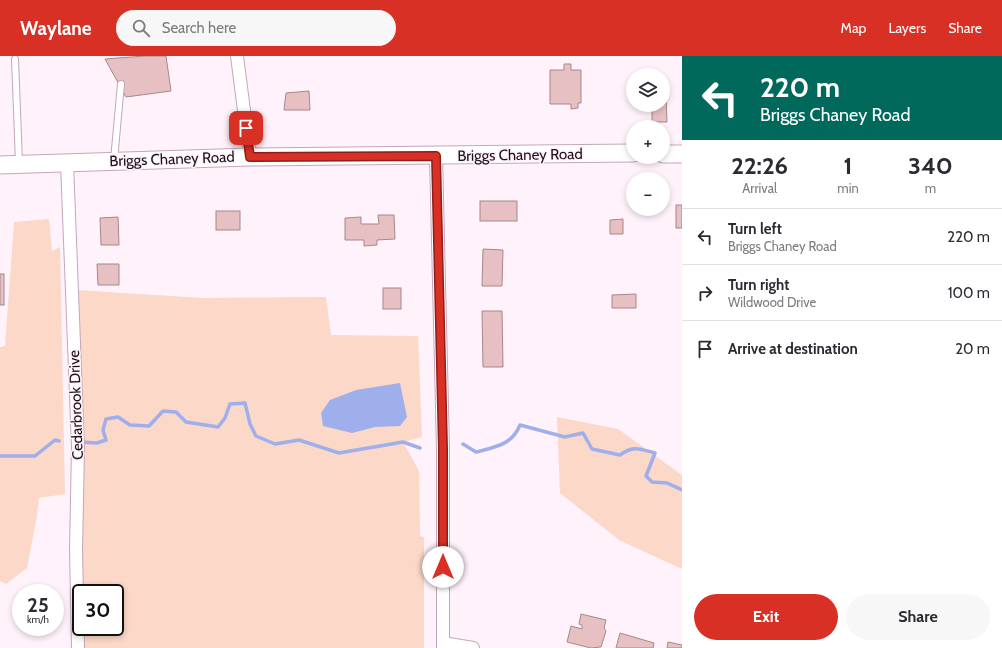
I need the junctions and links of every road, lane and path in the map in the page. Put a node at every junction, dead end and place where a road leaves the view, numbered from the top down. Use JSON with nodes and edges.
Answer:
{"nodes":[{"id":1,"x":237,"y":56,"type":"edge"},
{"id":2,"x":15,"y":58,"type":"dead end"},
{"id":3,"x":121,"y":84,"type":"dead end"},
{"id":4,"x":626,"y":153,"type":"edge"},
{"id":5,"x":670,"y":154,"type":"edge"},
{"id":6,"x":682,"y":154,"type":"edge"},
{"id":7,"x":436,"y":156,"type":"junction"},
{"id":8,"x":250,"y":157,"type":"junction"},
{"id":9,"x":114,"y":161,"type":"junction"},
{"id":10,"x":67,"y":163,"type":"junction"},
{"id":11,"x":0,"y":165,"type":"edge"},
{"id":12,"x":20,"y":165,"type":"junction"},
{"id":13,"x":443,"y":645,"type":"edge"},
{"id":14,"x":78,"y":648,"type":"edge"},
{"id":15,"x":473,"y":648,"type":"edge"}],
"edges":[{"from":1,"to":8,"type":"street"},
{"from":2,"to":12,"type":"lane"},
{"from":3,"to":9,"type":"lane"},
{"from":4,"to":7,"type":"main road","name":"Briggs Chaney Road"},
{"from":5,"to":6,"type":"main road"},
{"from":7,"to":8,"type":"main road","name":"Briggs Chaney Road"},
{"from":7,"to":13,"type":"street"},
{"from":8,"to":9,"type":"main road","name":"Briggs Chaney Road"},
{"from":9,"to":10,"type":"main road","name":"Briggs Chaney Road"},
{"from":10,"to":12,"type":"main road","name":"Briggs Chaney Road"},
{"from":10,"to":14,"type":"street","name":"Cedarbrook Drive"},
{"from":11,"to":12,"type":"main road","name":"Briggs Chaney Road"},
{"from":13,"to":15,"type":"street"}]}
